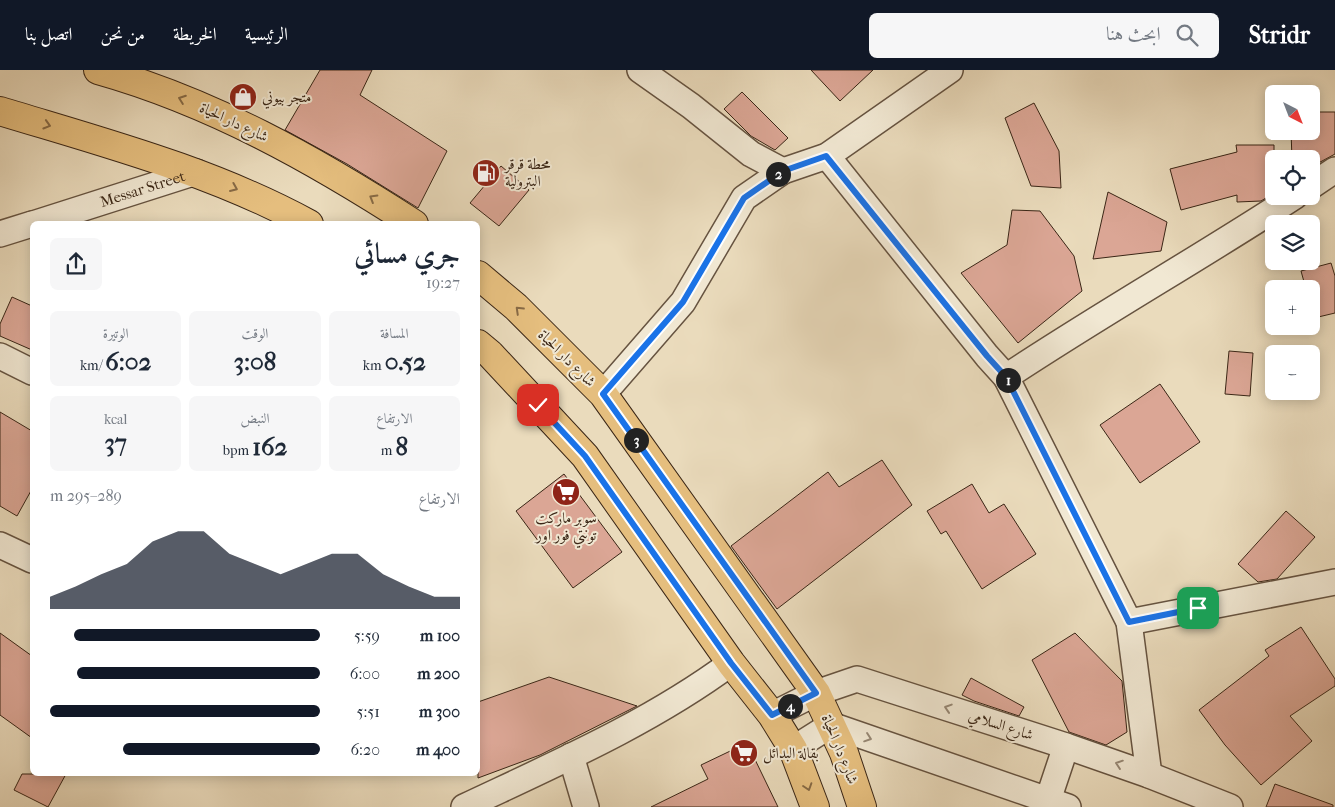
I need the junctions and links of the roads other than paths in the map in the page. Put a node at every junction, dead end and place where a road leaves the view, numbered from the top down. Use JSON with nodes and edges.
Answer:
{"nodes":[{"id":1,"x":640,"y":70,"type":"edge"},
{"id":2,"x":950,"y":70,"type":"edge"},
{"id":3,"x":113,"y":72,"type":"edge"},
{"id":4,"x":0,"y":111,"type":"edge"},
{"id":5,"x":826,"y":156,"type":"junction"},
{"id":6,"x":1335,"y":170,"type":"edge"},
{"id":7,"x":783,"y":171,"type":"junction"},
{"id":8,"x":196,"y":172,"type":"junction"},
{"id":9,"x":1320,"y":180,"type":"edge"},
{"id":10,"x":1281,"y":205,"type":"edge"},
{"id":11,"x":42,"y":221,"type":"edge"},
{"id":12,"x":304,"y":221,"type":"edge"},
{"id":13,"x":409,"y":221,"type":"edge"},
{"id":14,"x":30,"y":225,"type":"edge"},
{"id":15,"x":0,"y":234,"type":"edge"},
{"id":16,"x":480,"y":277,"type":"edge"},
{"id":17,"x":480,"y":346,"type":"edge"},
{"id":18,"x":0,"y":356,"type":"edge"},
{"id":19,"x":30,"y":371,"type":"edge"},
{"id":20,"x":1006,"y":377,"type":"junction"},
{"id":21,"x":603,"y":394,"type":"junction"},
{"id":22,"x":0,"y":545,"type":"edge"},
{"id":23,"x":30,"y":559,"type":"edge"},
{"id":24,"x":1335,"y":582,"type":"edge"},
{"id":25,"x":1129,"y":622,"type":"junction"},
{"id":26,"x":731,"y":663,"type":"junction"},
{"id":27,"x":816,"y":693,"type":"junction"},
{"id":28,"x":772,"y":715,"type":"junction"},
{"id":29,"x":832,"y":725,"type":"junction"},
{"id":30,"x":1066,"y":746,"type":"junction"},
{"id":31,"x":793,"y":749,"type":"junction"},
{"id":32,"x":571,"y":756,"type":"junction"},
{"id":33,"x":1149,"y":774,"type":"junction"},
{"id":34,"x":1192,"y":800,"type":"edge"},
{"id":35,"x":1058,"y":804,"type":"edge"},
{"id":36,"x":464,"y":807,"type":"edge"},
{"id":37,"x":586,"y":807,"type":"edge"},
{"id":38,"x":815,"y":807,"type":"edge"},
{"id":39,"x":862,"y":807,"type":"edge"},
{"id":40,"x":1230,"y":807,"type":"edge"}],
"edges":[{"from":1,"to":7,"type":"street"},
{"from":2,"to":5,"type":"street"},
{"from":13,"to":3,"type":"main road","name":"شارع دار الحياة","one_way":true},
{"from":4,"to":8,"type":"main road","one_way":true},
{"from":5,"to":7,"type":"street"},
{"from":5,"to":20,"type":"street"},
{"from":6,"to":9,"type":"street"},
{"from":7,"to":21,"type":"street"},
{"from":8,"to":11,"type":"street","name":"Messar Street"},
{"from":8,"to":12,"type":"main road","one_way":true},
{"from":10,"to":20,"type":"street"},
{"from":14,"to":15,"type":"street","name":"Messar Street"},
{"from":21,"to":16,"type":"main road","name":"شارع دار الحياة","one_way":true},
{"from":17,"to":26,"type":"main road"},
{"from":18,"to":19,"type":"street"},
{"from":20,"to":25,"type":"street"},
{"from":21,"to":27,"type":"main road","name":"شارع دار الحياة"},
{"from":22,"to":23,"type":"street"},
{"from":24,"to":25,"type":"street"},
{"from":25,"to":33,"type":"street"},
{"from":26,"to":28,"type":"main road"},
{"from":26,"to":32,"type":"street"},
{"from":27,"to":28,"type":"street","name":"شارع السلامي"},
{"from":27,"to":29,"type":"main road","name":"شارع دار الحياة"},
{"from":30,"to":27,"type":"street","name":"شارع السلامي","one_way":true},
{"from":28,"to":31,"type":"main road"},
{"from":29,"to":31,"type":"street"},
{"from":29,"to":35,"type":"street","one_way":true},
{"from":29,"to":39,"type":"main road","name":"شارع دار الحياة"},
{"from":33,"to":30,"type":"street","name":"شارع السلامي","one_way":true},
{"from":30,"to":35,"type":"street"},
{"from":31,"to":38,"type":"main road","one_way":true},
{"from":32,"to":36,"type":"street"},
{"from":32,"to":37,"type":"street"},
{"from":33,"to":34,"type":"street","name":"شارع السلامي"},
{"from":34,"to":40,"type":"street","name":"شارع السلامي"}]}
